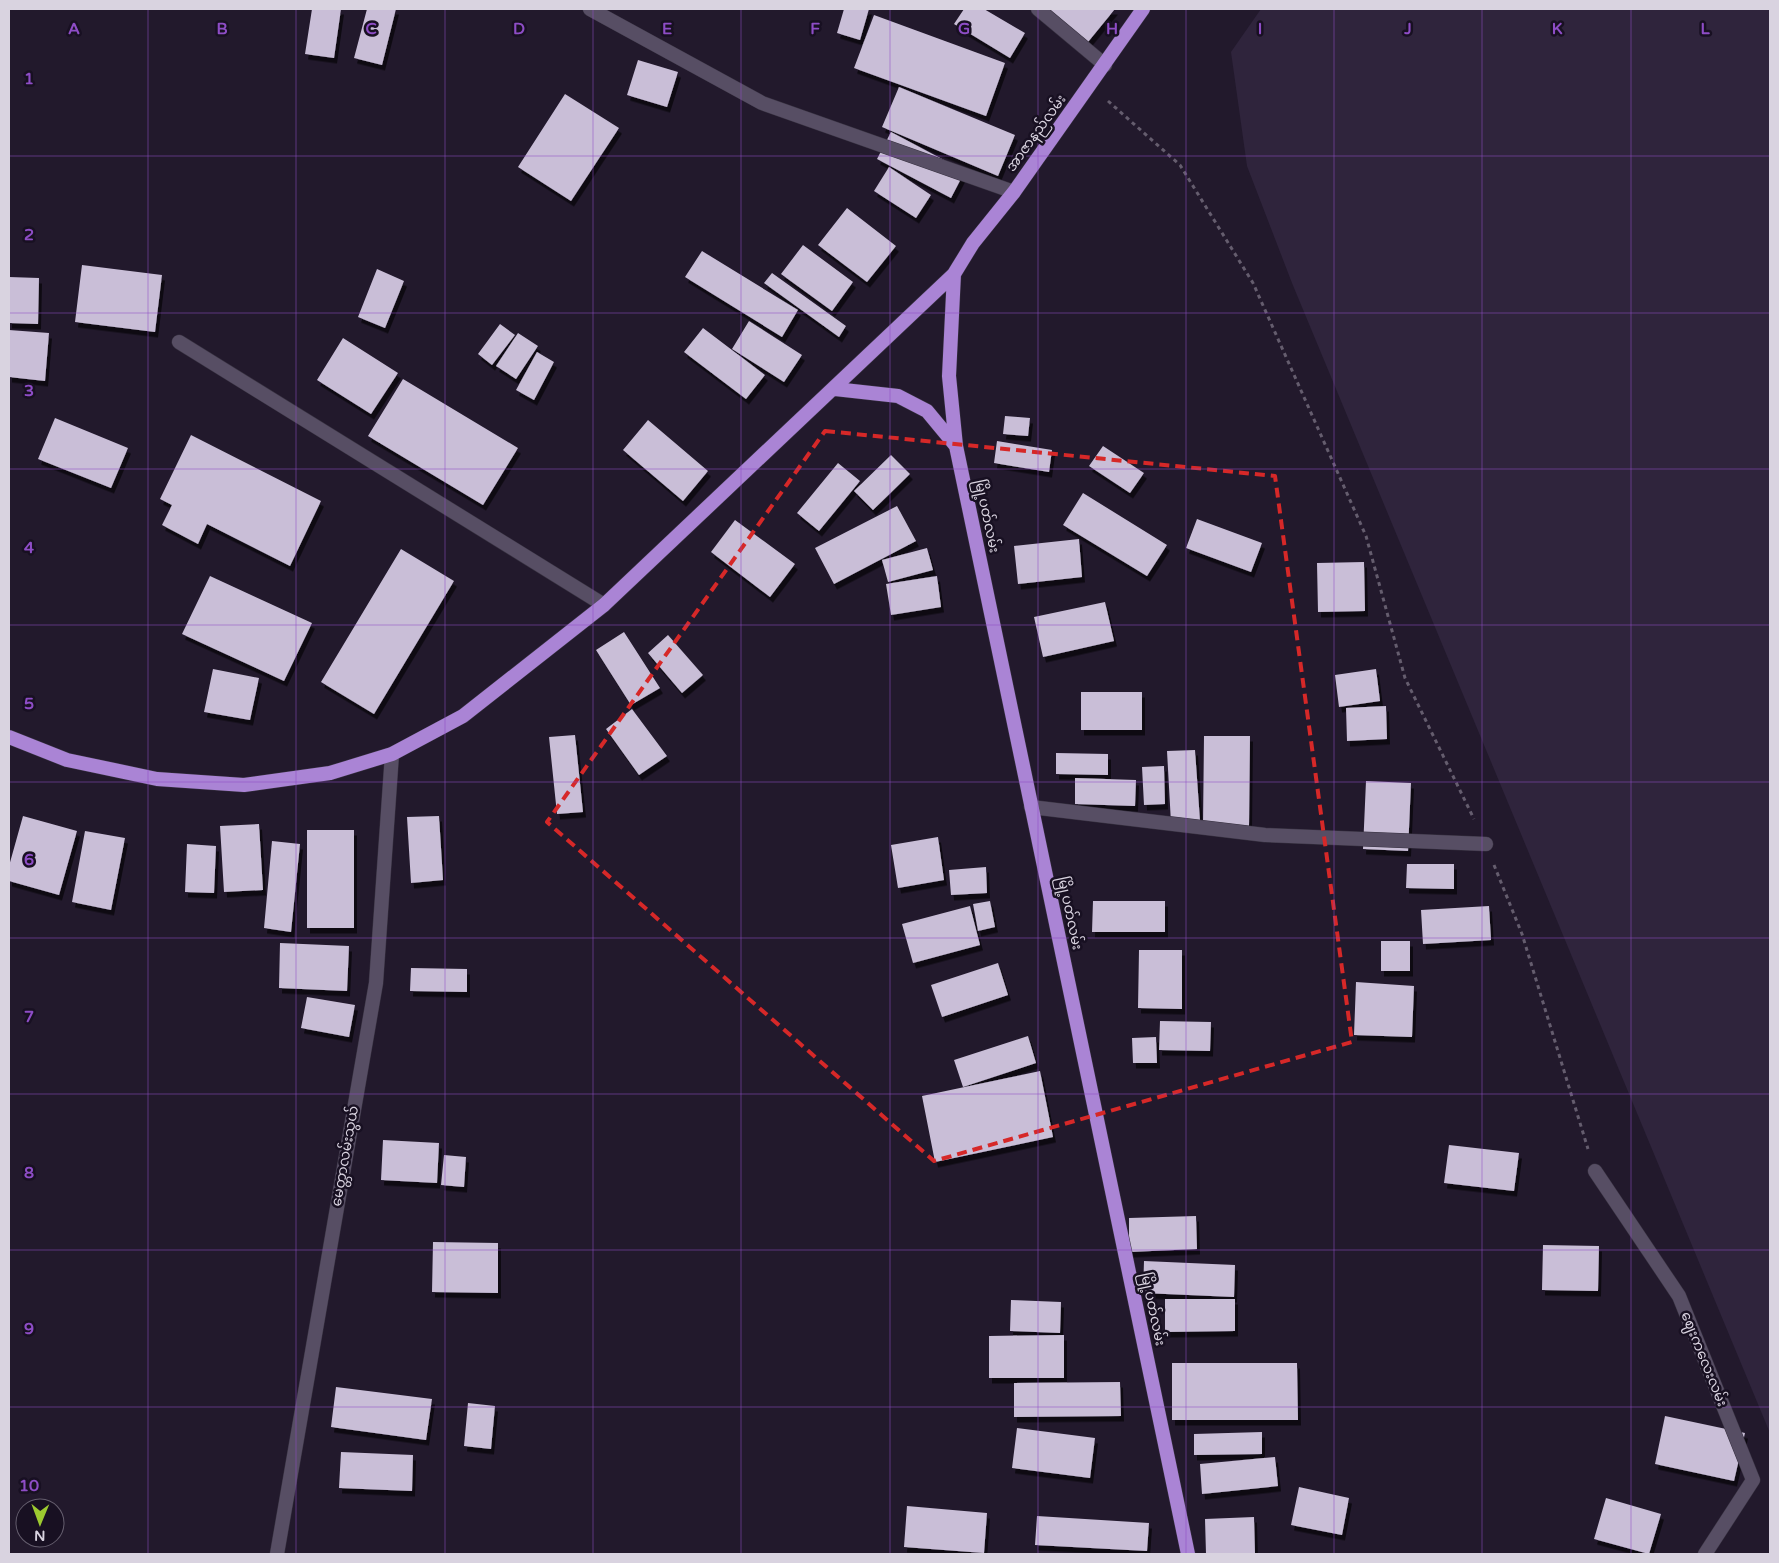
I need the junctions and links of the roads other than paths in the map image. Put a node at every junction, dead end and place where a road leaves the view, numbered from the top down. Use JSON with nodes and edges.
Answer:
{"nodes":[{"id":1,"x":590,"y":9,"type":"edge"},
{"id":2,"x":1038,"y":9,"type":"edge"},
{"id":3,"x":1143,"y":9,"type":"edge"},
{"id":4,"x":1105,"y":65,"type":"junction"},
{"id":5,"x":1014,"y":192,"type":"junction"},
{"id":6,"x":954,"y":274,"type":"junction"},
{"id":7,"x":179,"y":342,"type":"dead end"},
{"id":8,"x":835,"y":389,"type":"junction"},
{"id":9,"x":956,"y":446,"type":"junction"},
{"id":10,"x":604,"y":605,"type":"junction"},
{"id":11,"x":9,"y":737,"type":"edge"},
{"id":12,"x":392,"y":754,"type":"junction"},
{"id":13,"x":1031,"y":807,"type":"junction"},
{"id":14,"x":1486,"y":844,"type":"road end"},
{"id":15,"x":1595,"y":1171,"type":"road end"},
{"id":16,"x":277,"y":1554,"type":"edge"},
{"id":17,"x":1188,"y":1554,"type":"edge"},
{"id":18,"x":1705,"y":1554,"type":"edge"}],
"edges":[{"from":1,"to":5,"type":"street"},
{"from":2,"to":4,"type":"street"},
{"from":3,"to":4,"type":"highway","name":"အာဇာနည်လမ်း"},
{"from":4,"to":5,"type":"highway","name":"အာဇာနည်လမ်း"},
{"from":5,"to":6,"type":"highway","name":"အာဇာနည်လမ်း"},
{"from":6,"to":8,"type":"highway","name":"အာဇာနည်လမ်း"},
{"from":6,"to":9,"type":"highway","name":"မြို့ပတ်လမ်း"},
{"from":7,"to":10,"type":"street"},
{"from":8,"to":9,"type":"highway"},
{"from":8,"to":10,"type":"highway","name":"အာဇာနည်လမ်း"},
{"from":9,"to":13,"type":"highway","name":"မြို့ပတ်လမ်း"},
{"from":10,"to":12,"type":"highway","name":"အာဇာနည်လမ်း"},
{"from":11,"to":12,"type":"highway","name":"အာဇာနည်လမ်း"},
{"from":12,"to":16,"type":"street","name":"မေတ္တာလမ်းသွယ်"},
{"from":13,"to":14,"type":"street"},
{"from":13,"to":17,"type":"highway","name":"မြို့ပတ်လမ်း"},
{"from":15,"to":18,"type":"street","name":"ဈေးကလေးလမ်း"}]}
